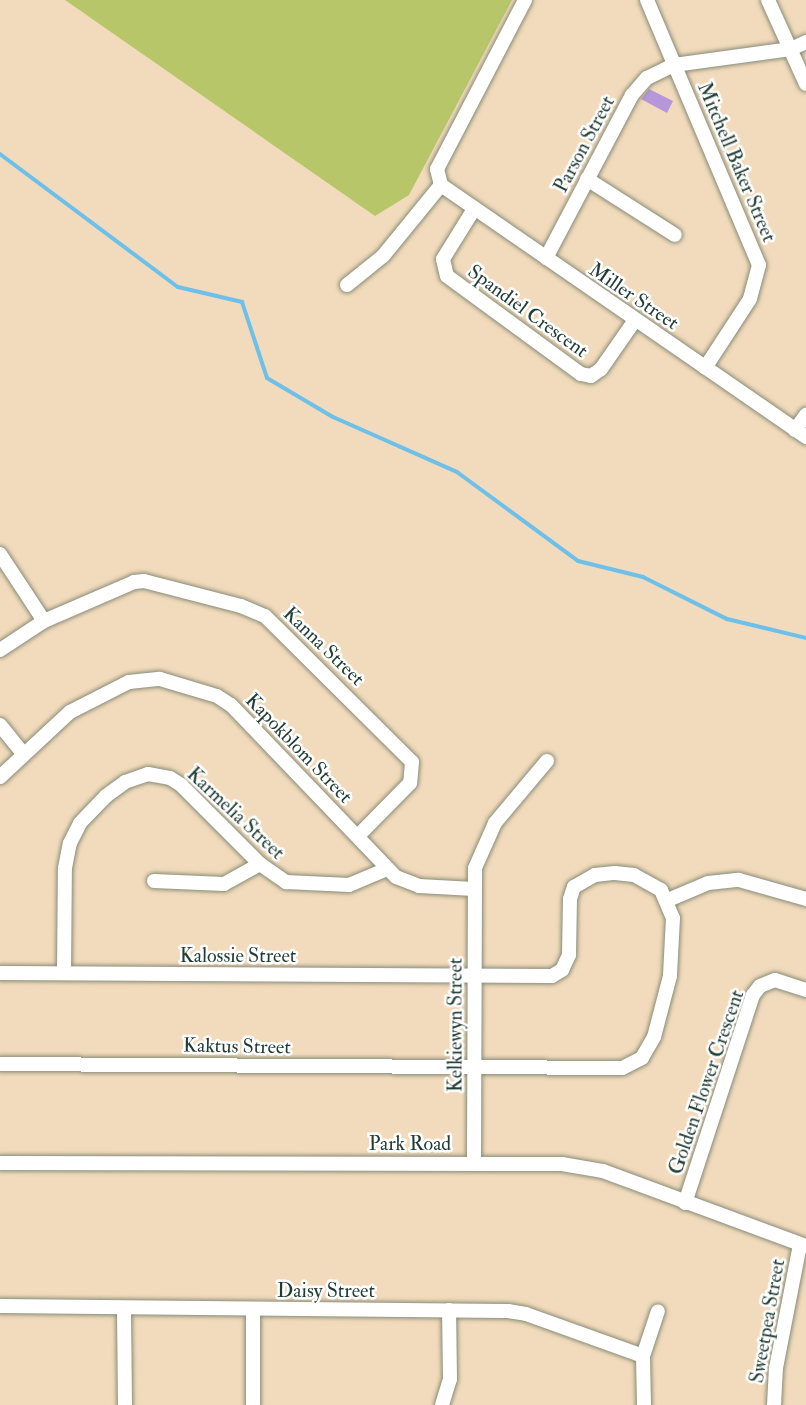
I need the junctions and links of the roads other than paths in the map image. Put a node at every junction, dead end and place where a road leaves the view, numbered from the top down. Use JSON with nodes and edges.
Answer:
{"nodes":[{"id":1,"x":525,"y":0,"type":"edge"},
{"id":2,"x":647,"y":0,"type":"edge"},
{"id":3,"x":768,"y":0,"type":"edge"},
{"id":4,"x":806,"y":42,"type":"edge"},
{"id":5,"x":791,"y":49,"type":"junction"},
{"id":6,"x":674,"y":65,"type":"junction"},
{"id":7,"x":806,"y":84,"type":"edge"},
{"id":8,"x":587,"y":179,"type":"junction"},
{"id":9,"x":441,"y":185,"type":"junction"},
{"id":10,"x":474,"y":210,"type":"junction"},
{"id":11,"x":675,"y":235,"type":"dead end"},
{"id":12,"x":546,"y":258,"type":"junction"},
{"id":13,"x":347,"y":285,"type":"dead end"},
{"id":14,"x":635,"y":320,"type":"junction"},
{"id":15,"x":705,"y":368,"type":"junction"},
{"id":16,"x":806,"y":415,"type":"edge"},
{"id":17,"x":801,"y":434,"type":"edge"},
{"id":18,"x":0,"y":554,"type":"edge"},
{"id":19,"x":44,"y":621,"type":"junction"},
{"id":20,"x":0,"y":650,"type":"edge"},
{"id":21,"x":0,"y":725,"type":"edge"},
{"id":22,"x":23,"y":753,"type":"junction"},
{"id":23,"x":547,"y":761,"type":"dead end"},
{"id":24,"x":0,"y":777,"type":"edge"},
{"id":25,"x":358,"y":836,"type":"junction"},
{"id":26,"x":260,"y":864,"type":"junction"},
{"id":27,"x":387,"y":869,"type":"junction"},
{"id":28,"x":154,"y":881,"type":"dead end"},
{"id":29,"x":474,"y":888,"type":"junction"},
{"id":30,"x":806,"y":899,"type":"edge"},
{"id":31,"x":668,"y":900,"type":"junction"},
{"id":32,"x":0,"y":973,"type":"edge"},
{"id":33,"x":64,"y":973,"type":"junction"},
{"id":34,"x":475,"y":976,"type":"junction"},
{"id":35,"x":806,"y":990,"type":"edge"},
{"id":36,"x":0,"y":1064,"type":"edge"},
{"id":37,"x":474,"y":1068,"type":"junction"},
{"id":38,"x":474,"y":1162,"type":"junction"},
{"id":39,"x":0,"y":1163,"type":"edge"},
{"id":40,"x":685,"y":1203,"type":"junction"},
{"id":41,"x":803,"y":1245,"type":"edge"},
{"id":42,"x":0,"y":1306,"type":"edge"},
{"id":43,"x":253,"y":1309,"type":"junction"},
{"id":44,"x":124,"y":1310,"type":"junction"},
{"id":45,"x":449,"y":1310,"type":"junction"},
{"id":46,"x":658,"y":1311,"type":"dead end"},
{"id":47,"x":643,"y":1356,"type":"junction"},
{"id":48,"x":447,"y":1403,"type":"edge"},
{"id":49,"x":125,"y":1405,"type":"edge"},
{"id":50,"x":253,"y":1405,"type":"edge"},
{"id":51,"x":644,"y":1405,"type":"edge"},
{"id":52,"x":774,"y":1405,"type":"edge"}],
"edges":[{"from":1,"to":9,"type":"street"},
{"from":2,"to":6,"type":"street","name":"Mitchell Baker Street"},
{"from":3,"to":5,"type":"street"},
{"from":4,"to":5,"type":"street","name":"Parson Street"},
{"from":5,"to":6,"type":"street","name":"Parson Street"},
{"from":5,"to":7,"type":"street"},
{"from":6,"to":8,"type":"street","name":"Parson Street"},
{"from":6,"to":15,"type":"street","name":"Mitchell Baker Street"},
{"from":8,"to":11,"type":"street"},
{"from":8,"to":12,"type":"street","name":"Parson Street"},
{"from":9,"to":10,"type":"street","name":"Miller Street"},
{"from":9,"to":13,"type":"street"},
{"from":10,"to":12,"type":"street","name":"Miller Street"},
{"from":10,"to":14,"type":"street","name":"Spandiel Crescent"},
{"from":12,"to":14,"type":"street","name":"Miller Street"},
{"from":14,"to":15,"type":"street","name":"Miller Street"},
{"from":15,"to":17,"type":"street","name":"Miller Street"},
{"from":16,"to":17,"type":"street"},
{"from":18,"to":19,"type":"street"},
{"from":19,"to":20,"type":"street","name":"Kanna Street"},
{"from":19,"to":25,"type":"street","name":"Kanna Street"},
{"from":21,"to":22,"type":"street"},
{"from":22,"to":24,"type":"street","name":"Kapokblom Street"},
{"from":22,"to":25,"type":"street","name":"Kapokblom Street"},
{"from":23,"to":29,"type":"street","name":"Kelkiewyn Street"},
{"from":25,"to":27,"type":"street","name":"Kapokblom Street"},
{"from":26,"to":27,"type":"street","name":"Karmelia Street"},
{"from":26,"to":28,"type":"street"},
{"from":26,"to":33,"type":"street","name":"Karmelia Street"},
{"from":27,"to":29,"type":"street","name":"Kapokblom Street"},
{"from":29,"to":34,"type":"street","name":"Kelkiewyn Street"},
{"from":30,"to":31,"type":"street"},
{"from":31,"to":34,"type":"street","name":"Kalossie Street"},
{"from":31,"to":37,"type":"street","name":"Kaktus Street"},
{"from":32,"to":33,"type":"street","name":"Kalossie Street"},
{"from":33,"to":34,"type":"street","name":"Kalossie Street"},
{"from":34,"to":37,"type":"street","name":"Kelkiewyn Street"},
{"from":35,"to":40,"type":"street","name":"Golden Flower Crescent"},
{"from":36,"to":37,"type":"street","name":"Kaktus Street"},
{"from":37,"to":38,"type":"street","name":"Kelkiewyn Street"},
{"from":38,"to":39,"type":"street","name":"Park Road"},
{"from":38,"to":40,"type":"street","name":"Park Road"},
{"from":40,"to":41,"type":"street","name":"Park Road"},
{"from":41,"to":52,"type":"street","name":"Sweetpea Street"},
{"from":42,"to":44,"type":"street","name":"Daisy Street"},
{"from":43,"to":44,"type":"street","name":"Daisy Street"},
{"from":43,"to":45,"type":"street","name":"Daisy Street"},
{"from":43,"to":50,"type":"street"},
{"from":44,"to":49,"type":"street"},
{"from":45,"to":47,"type":"street","name":"Daisy Street"},
{"from":45,"to":48,"type":"street"},
{"from":46,"to":47,"type":"street"},
{"from":47,"to":51,"type":"street"}]}
